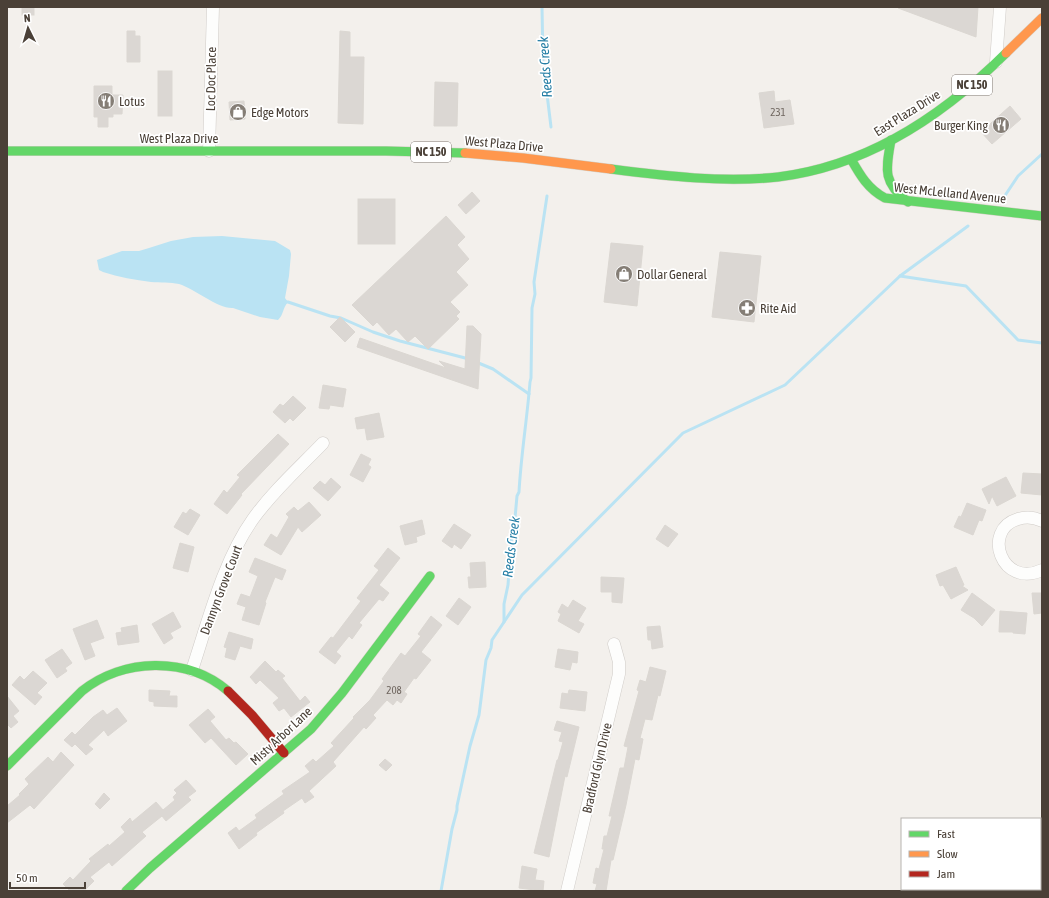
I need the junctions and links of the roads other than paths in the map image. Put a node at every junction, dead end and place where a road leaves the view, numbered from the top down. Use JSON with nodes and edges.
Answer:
{"nodes":[{"id":1,"x":213,"y":7,"type":"edge"},
{"id":2,"x":1000,"y":7,"type":"edge"},
{"id":3,"x":1042,"y":18,"type":"edge"},
{"id":4,"x":996,"y":62,"type":"junction"},
{"id":5,"x":891,"y":140,"type":"junction"},
{"id":6,"x":7,"y":151,"type":"edge"},
{"id":7,"x":209,"y":151,"type":"junction"},
{"id":8,"x":852,"y":159,"type":"junction"},
{"id":9,"x":908,"y":202,"type":"junction"},
{"id":10,"x":1042,"y":216,"type":"edge"},
{"id":11,"x":323,"y":443,"type":"dead end"},
{"id":12,"x":1042,"y":521,"type":"edge"},
{"id":13,"x":1042,"y":570,"type":"edge"},
{"id":14,"x":430,"y":576,"type":"dead end"},
{"id":15,"x":614,"y":644,"type":"dead end"},
{"id":16,"x":192,"y":670,"type":"junction"},
{"id":17,"x":284,"y":753,"type":"junction"},
{"id":18,"x":7,"y":766,"type":"edge"},
{"id":19,"x":126,"y":891,"type":"edge"},
{"id":20,"x":567,"y":891,"type":"edge"}],
"edges":[{"from":1,"to":7,"type":"street","name":"Loc Doc Place"},
{"from":2,"to":4,"type":"street"},
{"from":3,"to":4,"type":"main road","name":"East Plaza Drive","number":"NC 150"},
{"from":4,"to":5,"type":"main road","name":"East Plaza Drive","number":"NC 150"},
{"from":5,"to":8,"type":"main road","name":"East Plaza Drive","number":"NC 150"},
{"from":5,"to":9,"type":"main road"},
{"from":6,"to":7,"type":"main road","name":"West Plaza Drive","number":"NC 150"},
{"from":7,"to":8,"type":"main road","name":"West Plaza Drive","number":"NC 150"},
{"from":8,"to":9,"type":"main road","name":"West McLelland Avenue"},
{"from":9,"to":10,"type":"main road","name":"West McLelland Avenue"},
{"from":11,"to":16,"type":"street","name":"Dannyn Grove Court"},
{"from":12,"to":13,"type":"street"},
{"from":14,"to":17,"type":"main road","name":"Misty Arbor Lane"},
{"from":15,"to":20,"type":"street","name":"Bradford Glyn Drive"},
{"from":16,"to":17,"type":"main road"},
{"from":16,"to":18,"type":"main road"},
{"from":17,"to":19,"type":"main road","name":"Misty Arbor Lane"}]}
